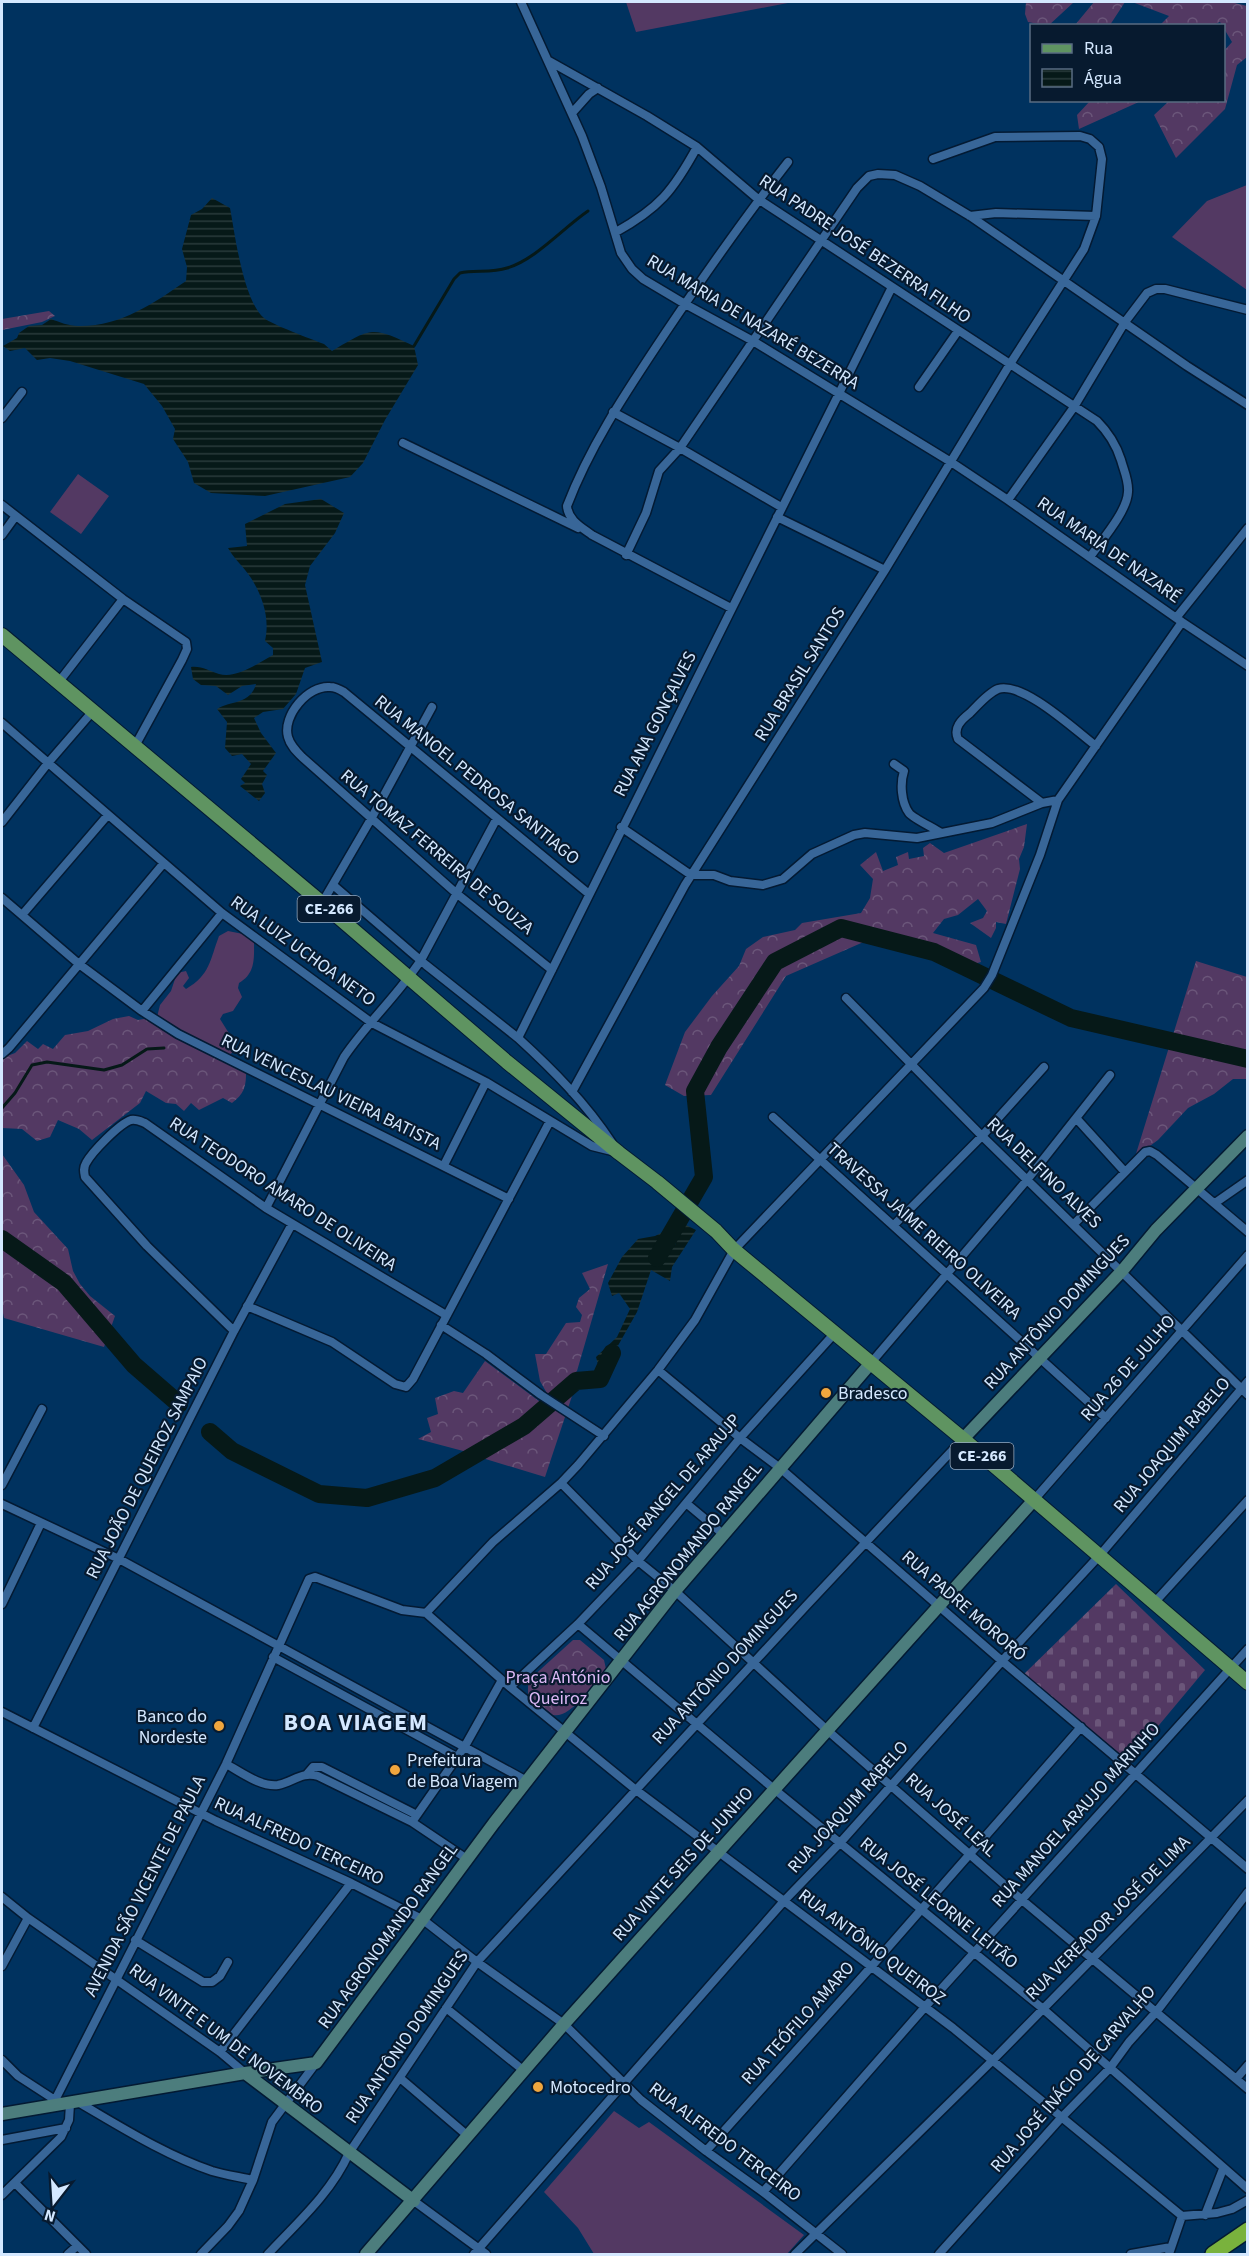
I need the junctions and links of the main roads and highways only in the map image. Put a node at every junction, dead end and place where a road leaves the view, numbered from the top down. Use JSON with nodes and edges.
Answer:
{"nodes":[{"id":1,"x":2,"y":635,"type":"edge"},
{"id":2,"x":1248,"y":1683,"type":"edge"},
{"id":3,"x":1248,"y":2230,"type":"edge"},
{"id":4,"x":1213,"y":2254,"type":"edge"}],
"edges":[{"from":1,"to":2,"type":"main road","number":"CE-266"},
{"from":3,"to":4,"type":"highway"}]}
